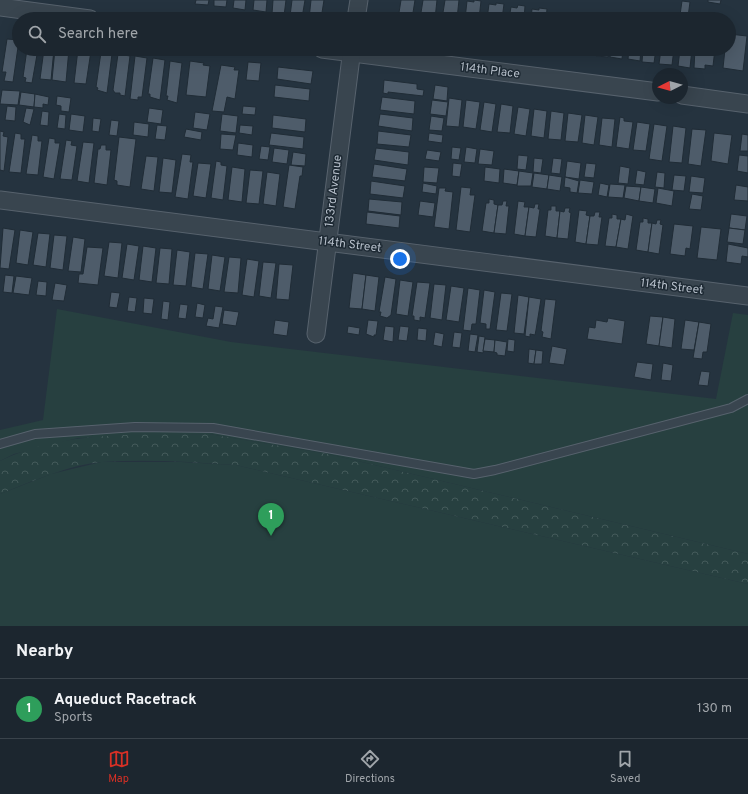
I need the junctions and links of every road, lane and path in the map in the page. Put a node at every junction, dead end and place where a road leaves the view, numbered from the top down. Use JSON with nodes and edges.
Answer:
{"nodes":[{"id":1,"x":359,"y":0,"type":"edge"},
{"id":2,"x":0,"y":7,"type":"edge"},
{"id":3,"x":38,"y":12,"type":"edge"},
{"id":4,"x":357,"y":12,"type":"edge"},
{"id":5,"x":351,"y":56,"type":"edge"},
{"id":6,"x":389,"y":56,"type":"edge"},
{"id":7,"x":652,"y":91,"type":"edge"},
{"id":8,"x":688,"y":96,"type":"edge"},
{"id":9,"x":748,"y":104,"type":"edge"},
{"id":10,"x":0,"y":200,"type":"edge"},
{"id":11,"x":327,"y":242,"type":"junction"},
{"id":12,"x":748,"y":296,"type":"edge"},
{"id":13,"x":316,"y":334,"type":"dead end"},
{"id":14,"x":748,"y":399,"type":"edge"},
{"id":15,"x":0,"y":444,"type":"edge"}],
"edges":[{"from":1,"to":4,"type":"street"},
{"from":2,"to":3,"type":"street"},
{"from":5,"to":11,"type":"street","name":"133rd Avenue"},
{"from":6,"to":7,"type":"street","name":"114th Place"},
{"from":8,"to":9,"type":"street"},
{"from":10,"to":11,"type":"street","name":"114th Street"},
{"from":11,"to":12,"type":"street","name":"114th Street"},
{"from":11,"to":13,"type":"street","name":"133rd Avenue"},
{"from":14,"to":15,"type":"lane"}]}
